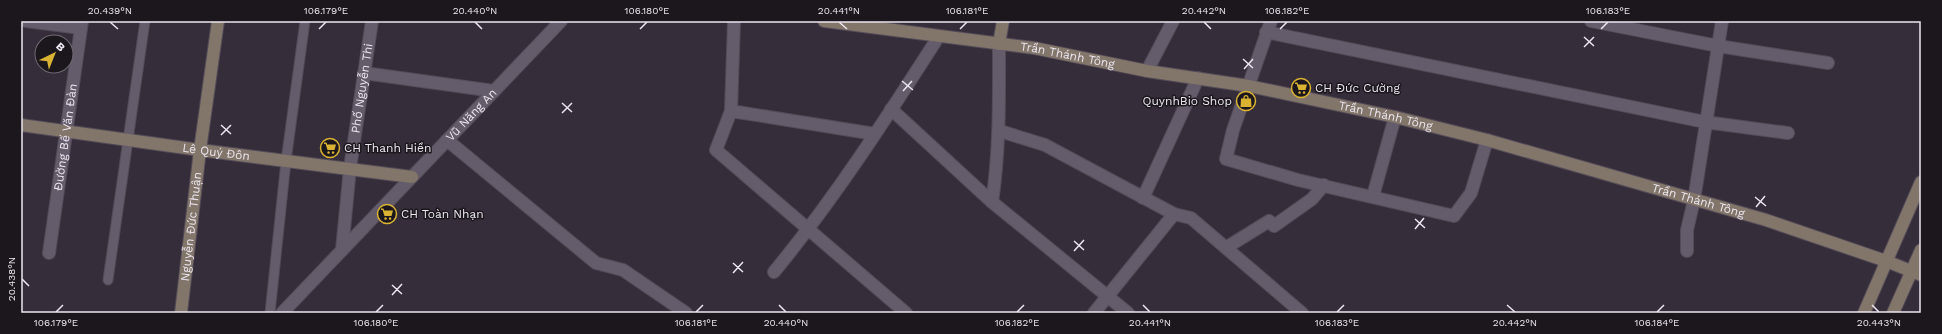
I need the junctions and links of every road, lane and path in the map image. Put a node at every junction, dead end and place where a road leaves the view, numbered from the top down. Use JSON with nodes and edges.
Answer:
{"nodes":[{"id":1,"x":26,"y":21,"type":"edge"},
{"id":2,"x":146,"y":21,"type":"edge"},
{"id":3,"x":218,"y":21,"type":"edge"},
{"id":4,"x":304,"y":21,"type":"edge"},
{"id":5,"x":372,"y":21,"type":"edge"},
{"id":6,"x":561,"y":21,"type":"edge"},
{"id":7,"x":734,"y":21,"type":"edge"},
{"id":8,"x":824,"y":21,"type":"edge"},
{"id":9,"x":1002,"y":21,"type":"edge"},
{"id":10,"x":1173,"y":21,"type":"edge"},
{"id":11,"x":1591,"y":21,"type":"edge"},
{"id":12,"x":1722,"y":21,"type":"edge"},
{"id":13,"x":82,"y":24,"type":"edge"},
{"id":14,"x":1269,"y":27,"type":"edge"},
{"id":15,"x":939,"y":36,"type":"junction"},
{"id":16,"x":999,"y":44,"type":"junction"},
{"id":17,"x":1718,"y":46,"type":"junction"},
{"id":18,"x":1828,"y":63,"type":"dead end"},
{"id":19,"x":1147,"y":71,"type":"junction"},
{"id":20,"x":364,"y":73,"type":"junction"},
{"id":21,"x":1198,"y":78,"type":"junction"},
{"id":22,"x":1249,"y":86,"type":"junction"},
{"id":23,"x":494,"y":91,"type":"junction"},
{"id":24,"x":892,"y":109,"type":"junction"},
{"id":25,"x":731,"y":111,"type":"junction"},
{"id":26,"x":1395,"y":116,"type":"junction"},
{"id":27,"x":1705,"y":122,"type":"junction"},
{"id":28,"x":21,"y":125,"type":"edge"},
{"id":29,"x":67,"y":131,"type":"junction"},
{"id":30,"x":1000,"y":131,"type":"junction"},
{"id":31,"x":1788,"y":133,"type":"dead end"},
{"id":32,"x":875,"y":134,"type":"junction"},
{"id":33,"x":128,"y":140,"type":"junction"},
{"id":34,"x":447,"y":140,"type":"junction"},
{"id":35,"x":1487,"y":140,"type":"junction"},
{"id":36,"x":200,"y":150,"type":"junction"},
{"id":37,"x":286,"y":161,"type":"junction"},
{"id":38,"x":350,"y":168,"type":"junction"},
{"id":39,"x":412,"y":177,"type":"junction"},
{"id":40,"x":1921,"y":182,"type":"edge"},
{"id":41,"x":1324,"y":185,"type":"junction"},
{"id":42,"x":1373,"y":196,"type":"junction"},
{"id":43,"x":1143,"y":198,"type":"junction"},
{"id":44,"x":1694,"y":200,"type":"junction"},
{"id":45,"x":992,"y":202,"type":"junction"},
{"id":46,"x":1174,"y":214,"type":"junction"},
{"id":47,"x":809,"y":229,"type":"junction"},
{"id":48,"x":1227,"y":247,"type":"junction"},
{"id":49,"x":342,"y":250,"type":"junction"},
{"id":50,"x":1921,"y":250,"type":"edge"},
{"id":51,"x":1687,"y":251,"type":"dead end"},
{"id":52,"x":50,"y":253,"type":"dead end"},
{"id":53,"x":1886,"y":261,"type":"junction"},
{"id":54,"x":774,"y":272,"type":"dead end"},
{"id":55,"x":1916,"y":273,"type":"edge"},
{"id":56,"x":108,"y":280,"type":"dead end"},
{"id":57,"x":1108,"y":296,"type":"junction"},
{"id":58,"x":181,"y":313,"type":"edge"},
{"id":59,"x":270,"y":313,"type":"edge"},
{"id":60,"x":282,"y":313,"type":"edge"},
{"id":61,"x":686,"y":313,"type":"edge"},
{"id":62,"x":906,"y":313,"type":"edge"},
{"id":63,"x":1094,"y":313,"type":"edge"},
{"id":64,"x":1128,"y":313,"type":"edge"},
{"id":65,"x":1302,"y":313,"type":"edge"},
{"id":66,"x":1864,"y":313,"type":"edge"},
{"id":67,"x":1893,"y":313,"type":"edge"}],
"edges":[{"from":1,"to":13,"type":"street"},
{"from":2,"to":33,"type":"lane"},
{"from":3,"to":36,"type":"street","name":"Nguyễn Đức Thuận"},
{"from":4,"to":37,"type":"lane"},
{"from":5,"to":20,"type":"street","name":"Phố Nguyễn Thi"},
{"from":6,"to":23,"type":"street","name":"Vũ Năng An"},
{"from":7,"to":25,"type":"street"},
{"from":8,"to":15,"type":"street","name":"Trần Thánh Tông"},
{"from":9,"to":16,"type":"street"},
{"from":10,"to":19,"type":"street"},
{"from":11,"to":17,"type":"street"},
{"from":12,"to":17,"type":"street"},
{"from":13,"to":29,"type":"street","name":"Đường Bế Văn Đàn"},
{"from":14,"to":22,"type":"street"},
{"from":14,"to":27,"type":"street"},
{"from":15,"to":16,"type":"street","name":"Trần Thánh Tông"},
{"from":15,"to":24,"type":"street"},
{"from":16,"to":19,"type":"street","name":"Trần Thánh Tông"},
{"from":16,"to":30,"type":"street"},
{"from":17,"to":18,"type":"street"},
{"from":17,"to":27,"type":"street"},
{"from":19,"to":21,"type":"street","name":"Trần Thánh Tông"},
{"from":20,"to":23,"type":"street"},
{"from":20,"to":38,"type":"street","name":"Phố Nguyễn Thi"},
{"from":21,"to":22,"type":"street","name":"Trần Thánh Tông"},
{"from":21,"to":43,"type":"street"},
{"from":22,"to":26,"type":"street","name":"Trần Thánh Tông"},
{"from":22,"to":41,"type":"street"},
{"from":23,"to":34,"type":"street","name":"Vũ Năng An"},
{"from":24,"to":32,"type":"street"},
{"from":24,"to":45,"type":"street"},
{"from":25,"to":32,"type":"street"},
{"from":25,"to":47,"type":"street"},
{"from":26,"to":35,"type":"street","name":"Trần Thánh Tông"},
{"from":26,"to":42,"type":"street"},
{"from":27,"to":31,"type":"street"},
{"from":27,"to":44,"type":"street"},
{"from":28,"to":29,"type":"street","name":"Lê Quý Đôn"},
{"from":29,"to":33,"type":"street","name":"Lê Quý Đôn"},
{"from":29,"to":52,"type":"street","name":"Đường Bế Văn Đàn"},
{"from":30,"to":43,"type":"street"},
{"from":30,"to":45,"type":"street"},
{"from":32,"to":47,"type":"street"},
{"from":33,"to":36,"type":"street","name":"Lê Quý Đôn"},
{"from":33,"to":56,"type":"lane"},
{"from":34,"to":39,"type":"street","name":"Vũ Năng An"},
{"from":34,"to":61,"type":"street"},
{"from":35,"to":42,"type":"street"},
{"from":35,"to":44,"type":"street","name":"Trần Thánh Tông"},
{"from":36,"to":37,"type":"street","name":"Lê Quý Đôn"},
{"from":36,"to":58,"type":"street","name":"Nguyễn Đức Thuận"},
{"from":37,"to":38,"type":"street","name":"Lê Quý Đôn"},
{"from":37,"to":59,"type":"lane"},
{"from":38,"to":39,"type":"street","name":"Lê Quý Đôn"},
{"from":38,"to":49,"type":"street","name":"Phố Nguyễn Thi"},
{"from":39,"to":49,"type":"street","name":"Vũ Năng An"},
{"from":40,"to":53,"type":"street"},
{"from":41,"to":42,"type":"street"},
{"from":41,"to":48,"type":"street"},
{"from":43,"to":46,"type":"street"},
{"from":44,"to":51,"type":"street"},
{"from":44,"to":53,"type":"street","name":"Trần Thánh Tông"},
{"from":45,"to":57,"type":"street"},
{"from":46,"to":48,"type":"street"},
{"from":46,"to":57,"type":"street"},
{"from":47,"to":54,"type":"street"},
{"from":47,"to":62,"type":"street"},
{"from":48,"to":65,"type":"street"},
{"from":49,"to":60,"type":"street","name":"Vũ Năng An"},
{"from":50,"to":55,"type":"street"},
{"from":53,"to":55,"type":"street","name":"Trần Thánh Tông"},
{"from":53,"to":66,"type":"street"},
{"from":55,"to":67,"type":"street"},
{"from":57,"to":63,"type":"street"},
{"from":57,"to":64,"type":"street"}]}
